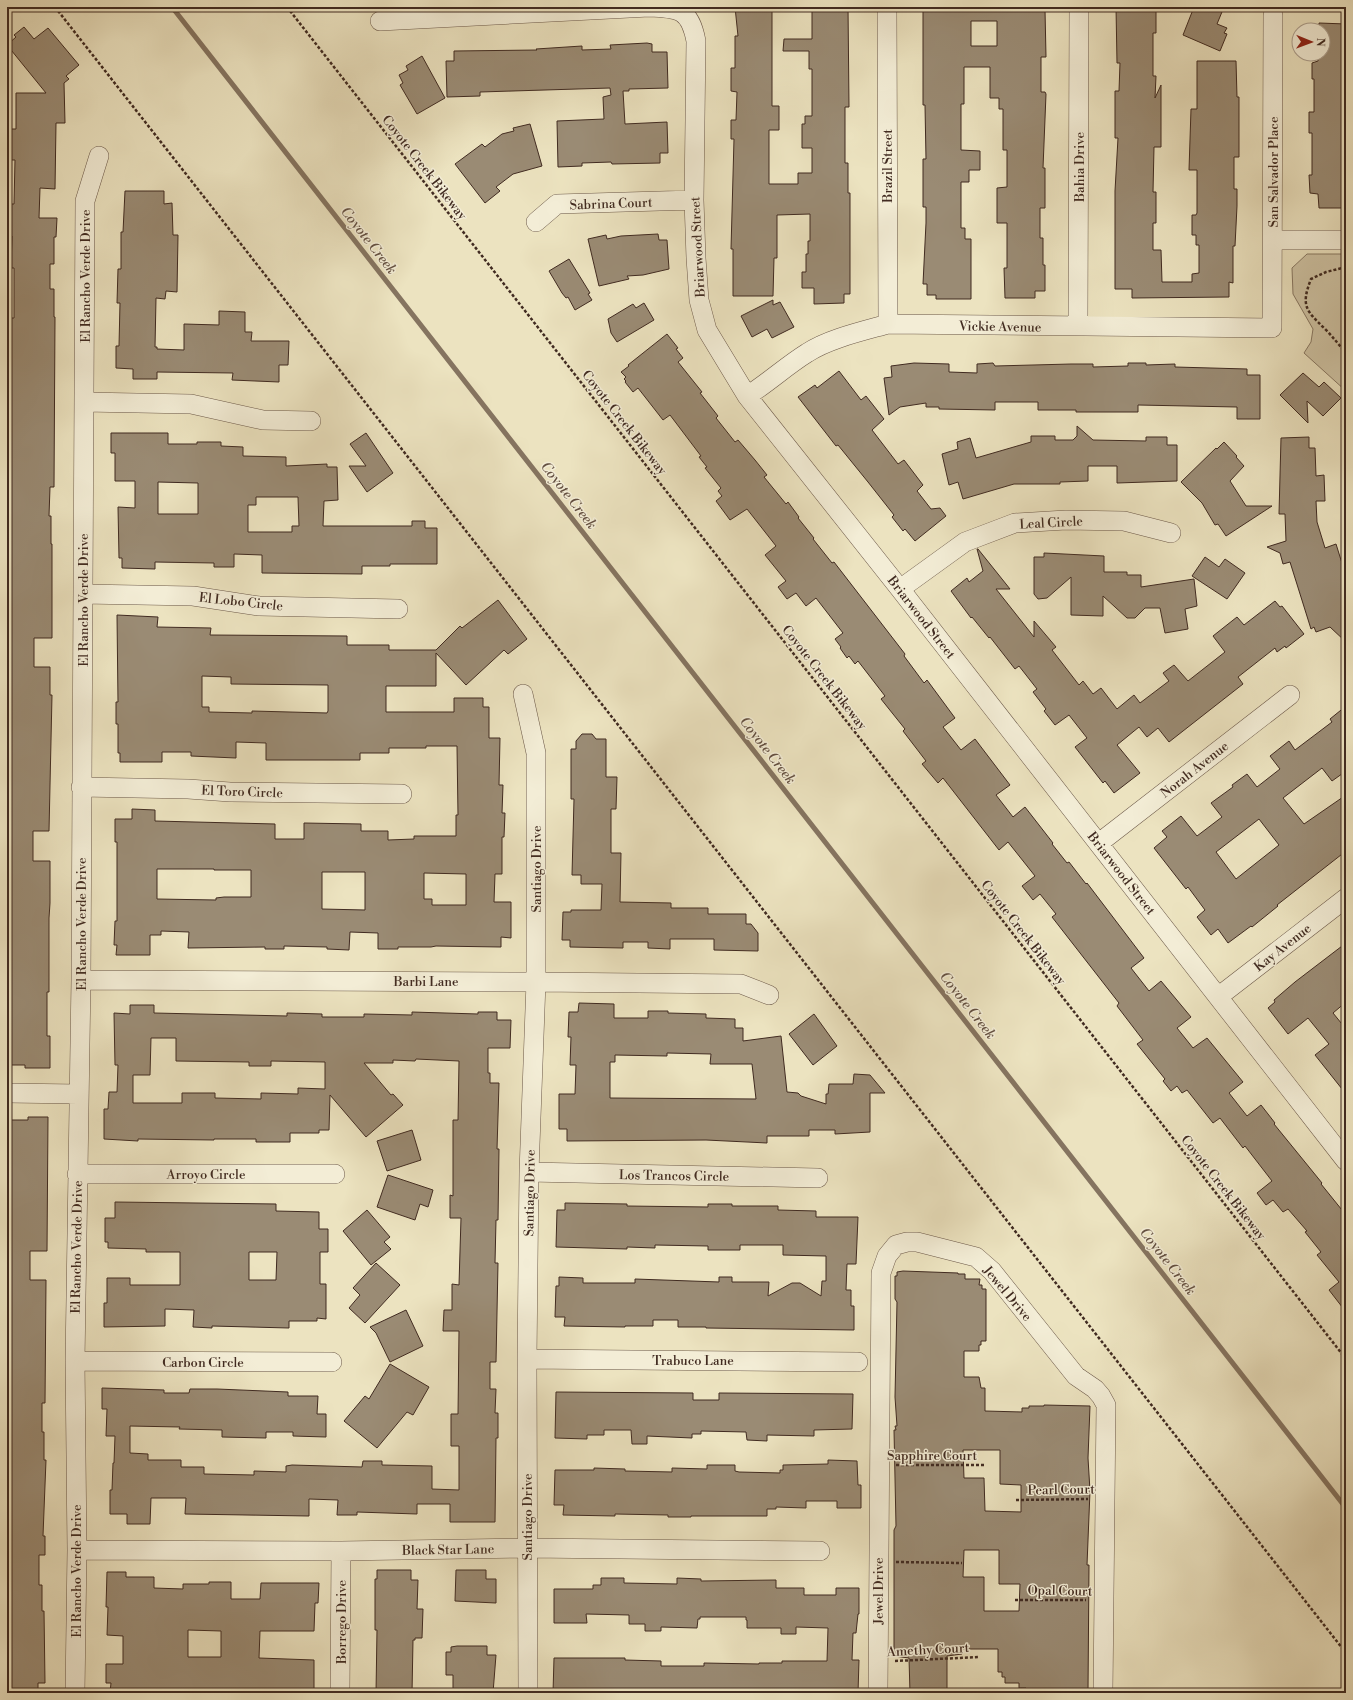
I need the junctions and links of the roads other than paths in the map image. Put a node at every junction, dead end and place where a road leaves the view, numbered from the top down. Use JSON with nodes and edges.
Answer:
{"nodes":[{"id":1,"x":887,"y":7,"type":"edge"},
{"id":2,"x":1079,"y":7,"type":"edge"},
{"id":3,"x":1273,"y":16,"type":"dead end"},
{"id":4,"x":380,"y":22,"type":"dead end"},
{"id":5,"x":99,"y":156,"type":"dead end"},
{"id":6,"x":694,"y":200,"type":"junction"},
{"id":7,"x":536,"y":222,"type":"dead end"},
{"id":8,"x":1273,"y":240,"type":"junction"},
{"id":9,"x":1346,"y":240,"type":"edge"},
{"id":10,"x":888,"y":324,"type":"junction"},
{"id":11,"x":1078,"y":326,"type":"junction"},
{"id":12,"x":1272,"y":328,"type":"joint"},
{"id":13,"x":747,"y":396,"type":"junction"},
{"id":14,"x":84,"y":402,"type":"junction"},
{"id":15,"x":311,"y":422,"type":"dead end"},
{"id":16,"x":1171,"y":533,"type":"dead end"},
{"id":17,"x":900,"y":589,"type":"junction"},
{"id":18,"x":83,"y":594,"type":"junction"},
{"id":19,"x":398,"y":609,"type":"dead end"},
{"id":20,"x":523,"y":694,"type":"dead end"},
{"id":21,"x":1290,"y":695,"type":"dead end"},
{"id":22,"x":81,"y":787,"type":"junction"},
{"id":23,"x":402,"y":794,"type":"dead end"},
{"id":24,"x":1099,"y":843,"type":"junction"},
{"id":25,"x":1346,"y":898,"type":"edge"},
{"id":26,"x":80,"y":980,"type":"junction"},
{"id":27,"x":536,"y":982,"type":"junction"},
{"id":28,"x":769,"y":995,"type":"dead end"},
{"id":29,"x":1218,"y":996,"type":"junction"},
{"id":30,"x":7,"y":1093,"type":"edge"},
{"id":31,"x":78,"y":1094,"type":"junction"},
{"id":32,"x":1344,"y":1152,"type":"edge"},
{"id":33,"x":529,"y":1172,"type":"junction"},
{"id":34,"x":77,"y":1174,"type":"junction"},
{"id":35,"x":335,"y":1174,"type":"dead end"},
{"id":36,"x":818,"y":1178,"type":"dead end"},
{"id":37,"x":527,"y":1359,"type":"junction"},
{"id":38,"x":75,"y":1361,"type":"junction"},
{"id":39,"x":332,"y":1362,"type":"dead end"},
{"id":40,"x":858,"y":1362,"type":"dead end"},
{"id":41,"x":527,"y":1548,"type":"junction"},
{"id":42,"x":77,"y":1550,"type":"junction"},
{"id":43,"x":341,"y":1550,"type":"junction"},
{"id":44,"x":820,"y":1551,"type":"dead end"},
{"id":45,"x":75,"y":1693,"type":"edge"},
{"id":46,"x":340,"y":1693,"type":"edge"},
{"id":47,"x":528,"y":1693,"type":"edge"},
{"id":48,"x":878,"y":1693,"type":"edge"},
{"id":49,"x":1103,"y":1693,"type":"edge"}],
"edges":[{"from":1,"to":10,"type":"street","name":"Brazil Street"},
{"from":2,"to":11,"type":"street","name":"Bahia Drive"},
{"from":3,"to":8,"type":"street","name":"San Salvador Place"},
{"from":4,"to":6,"type":"street","name":"Briarwood Street"},
{"from":5,"to":14,"type":"street","name":"El Rancho Verde Drive"},
{"from":6,"to":7,"type":"street","name":"Sabrina Court"},
{"from":6,"to":13,"type":"street","name":"Briarwood Street"},
{"from":8,"to":9,"type":"street"},
{"from":8,"to":12,"type":"street","name":"San Salvador Place"},
{"from":10,"to":11,"type":"street","name":"Vickie Avenue"},
{"from":10,"to":13,"type":"street","name":"Vickie Avenue"},
{"from":11,"to":12,"type":"street","name":"Vickie Avenue"},
{"from":13,"to":17,"type":"street","name":"Briarwood Street"},
{"from":14,"to":15,"type":"street"},
{"from":14,"to":18,"type":"street","name":"El Rancho Verde Drive"},
{"from":16,"to":17,"type":"street","name":"Leal Circle"},
{"from":17,"to":24,"type":"street","name":"Briarwood Street"},
{"from":18,"to":19,"type":"street","name":"El Lobo Circle"},
{"from":18,"to":22,"type":"street","name":"El Rancho Verde Drive"},
{"from":20,"to":27,"type":"street","name":"Santiago Drive"},
{"from":21,"to":24,"type":"street","name":"Norah Avenue"},
{"from":22,"to":23,"type":"street","name":"El Toro Circle"},
{"from":22,"to":26,"type":"street","name":"El Rancho Verde Drive"},
{"from":24,"to":29,"type":"street","name":"Briarwood Street"},
{"from":25,"to":29,"type":"street","name":"Kay Avenue"},
{"from":26,"to":27,"type":"street","name":"Barbi Lane"},
{"from":26,"to":31,"type":"street","name":"El Rancho Verde Drive"},
{"from":27,"to":28,"type":"street","name":"Barbi Lane"},
{"from":27,"to":33,"type":"street","name":"Santiago Drive"},
{"from":29,"to":32,"type":"street","name":"Briarwood Street"},
{"from":30,"to":31,"type":"street"},
{"from":31,"to":34,"type":"street","name":"El Rancho Verde Drive"},
{"from":33,"to":36,"type":"street","name":"Los Trancos Circle"},
{"from":33,"to":37,"type":"street","name":"Santiago Drive"},
{"from":34,"to":35,"type":"street","name":"Arroyo Circle"},
{"from":34,"to":38,"type":"street","name":"El Rancho Verde Drive"},
{"from":37,"to":40,"type":"street","name":"Trabuco Lane"},
{"from":37,"to":41,"type":"street","name":"Santiago Drive"},
{"from":38,"to":39,"type":"street","name":"Carbon Circle"},
{"from":38,"to":42,"type":"street","name":"El Rancho Verde Drive"},
{"from":41,"to":43,"type":"street","name":"Black Star Lane"},
{"from":41,"to":44,"type":"street","name":"Black Star Lane"},
{"from":41,"to":47,"type":"street","name":"Santiago Drive"},
{"from":42,"to":43,"type":"street","name":"Black Star Lane"},
{"from":42,"to":45,"type":"street","name":"El Rancho Verde Drive"},
{"from":43,"to":46,"type":"street","name":"Borrego Drive"},
{"from":48,"to":49,"type":"street","name":"Jewel Drive"}]}
